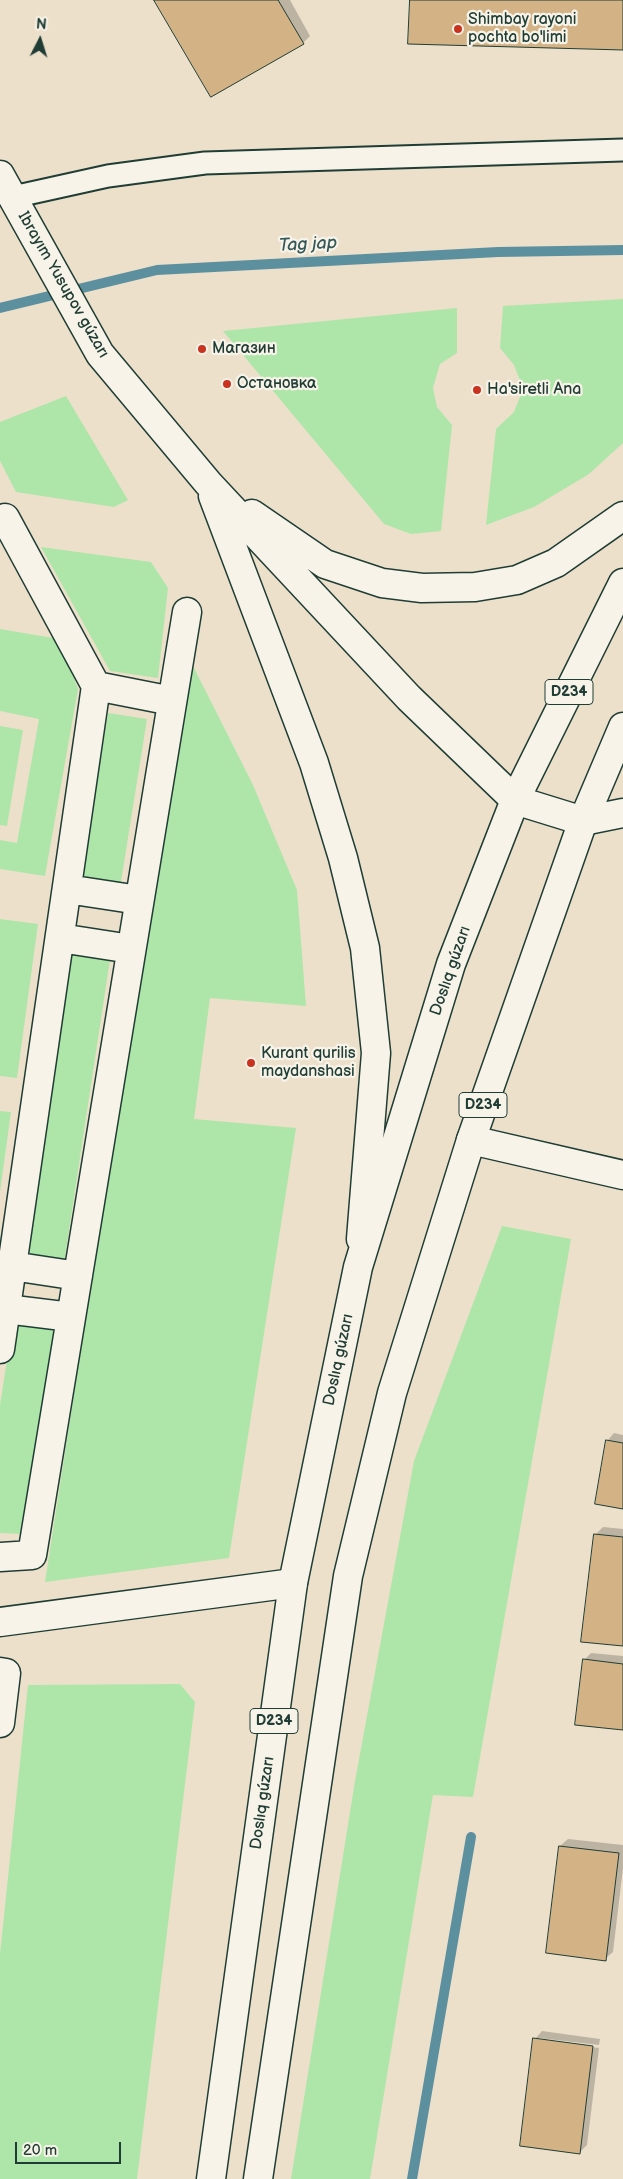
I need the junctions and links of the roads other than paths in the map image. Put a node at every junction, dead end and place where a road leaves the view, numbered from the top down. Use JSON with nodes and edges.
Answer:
{"nodes":[{"id":1,"x":623,"y":150,"type":"edge"},
{"id":2,"x":6,"y":186,"type":"edge"},
{"id":3,"x":208,"y":483,"type":"junction"},
{"id":4,"x":623,"y":516,"type":"edge"},
{"id":5,"x":5,"y":518,"type":"dead end"},
{"id":6,"x":623,"y":583,"type":"edge"},
{"id":7,"x":186,"y":612,"type":"dead end"},
{"id":8,"x":96,"y":686,"type":"junction"},
{"id":9,"x":172,"y":701,"type":"junction"},
{"id":10,"x":623,"y":727,"type":"edge"},
{"id":11,"x":514,"y":800,"type":"junction"},
{"id":12,"x":623,"y":813,"type":"edge"},
{"id":13,"x":583,"y":821,"type":"junction"},
{"id":14,"x":67,"y":889,"type":"junction"},
{"id":15,"x":139,"y":900,"type":"junction"},
{"id":16,"x":60,"y":938,"type":"junction"},
{"id":17,"x":132,"y":949,"type":"junction"},
{"id":18,"x":470,"y":1140,"type":"junction"},
{"id":19,"x":623,"y":1175,"type":"edge"},
{"id":20,"x":12,"y":1266,"type":"junction"},
{"id":21,"x":358,"y":1267,"type":"junction"},
{"id":22,"x":78,"y":1276,"type":"junction"},
{"id":23,"x":6,"y":1309,"type":"junction"},
{"id":24,"x":71,"y":1316,"type":"junction"},
{"id":25,"x":0,"y":1349,"type":"edge"},
{"id":26,"x":0,"y":1557,"type":"edge"},
{"id":27,"x":293,"y":1583,"type":"junction"},
{"id":28,"x":0,"y":1622,"type":"edge"},
{"id":29,"x":0,"y":1672,"type":"edge"},
{"id":30,"x":0,"y":1723,"type":"edge"},
{"id":31,"x":211,"y":2179,"type":"edge"},
{"id":32,"x":258,"y":2179,"type":"edge"}],
"edges":[{"from":1,"to":2,"type":"lane"},
{"from":2,"to":3,"type":"main road","name":"Ibrayım Yusupov gúzarı"},
{"from":3,"to":4,"type":"main road"},
{"from":3,"to":11,"type":"main road"},
{"from":3,"to":21,"type":"main road"},
{"from":5,"to":8,"type":"main road"},
{"from":6,"to":11,"type":"main road","name":"Doslıq gúzarı","number":"D234"},
{"from":7,"to":9,"type":"main road"},
{"from":8,"to":9,"type":"main road"},
{"from":8,"to":14,"type":"main road"},
{"from":9,"to":15,"type":"main road"},
{"from":10,"to":13,"type":"main road","number":"D234"},
{"from":11,"to":13,"type":"main road"},
{"from":11,"to":21,"type":"main road","name":"Doslıq gúzarı","number":"D234"},
{"from":12,"to":13,"type":"main road"},
{"from":13,"to":18,"type":"main road","number":"D234"},
{"from":14,"to":15,"type":"main road"},
{"from":14,"to":16,"type":"main road"},
{"from":15,"to":17,"type":"main road"},
{"from":16,"to":17,"type":"main road"},
{"from":16,"to":20,"type":"main road"},
{"from":17,"to":22,"type":"main road"},
{"from":18,"to":19,"type":"main road"},
{"from":18,"to":32,"type":"main road","number":"D234"},
{"from":20,"to":22,"type":"main road"},
{"from":20,"to":23,"type":"main road"},
{"from":21,"to":27,"type":"main road","name":"Doslıq gúzarı","number":"D234"},
{"from":22,"to":24,"type":"main road"},
{"from":23,"to":24,"type":"main road"},
{"from":23,"to":25,"type":"main road"},
{"from":24,"to":26,"type":"main road"},
{"from":27,"to":28,"type":"main road"},
{"from":27,"to":31,"type":"main road","name":"Doslıq gúzarı","number":"D234"},
{"from":29,"to":30,"type":"main road"}]}
